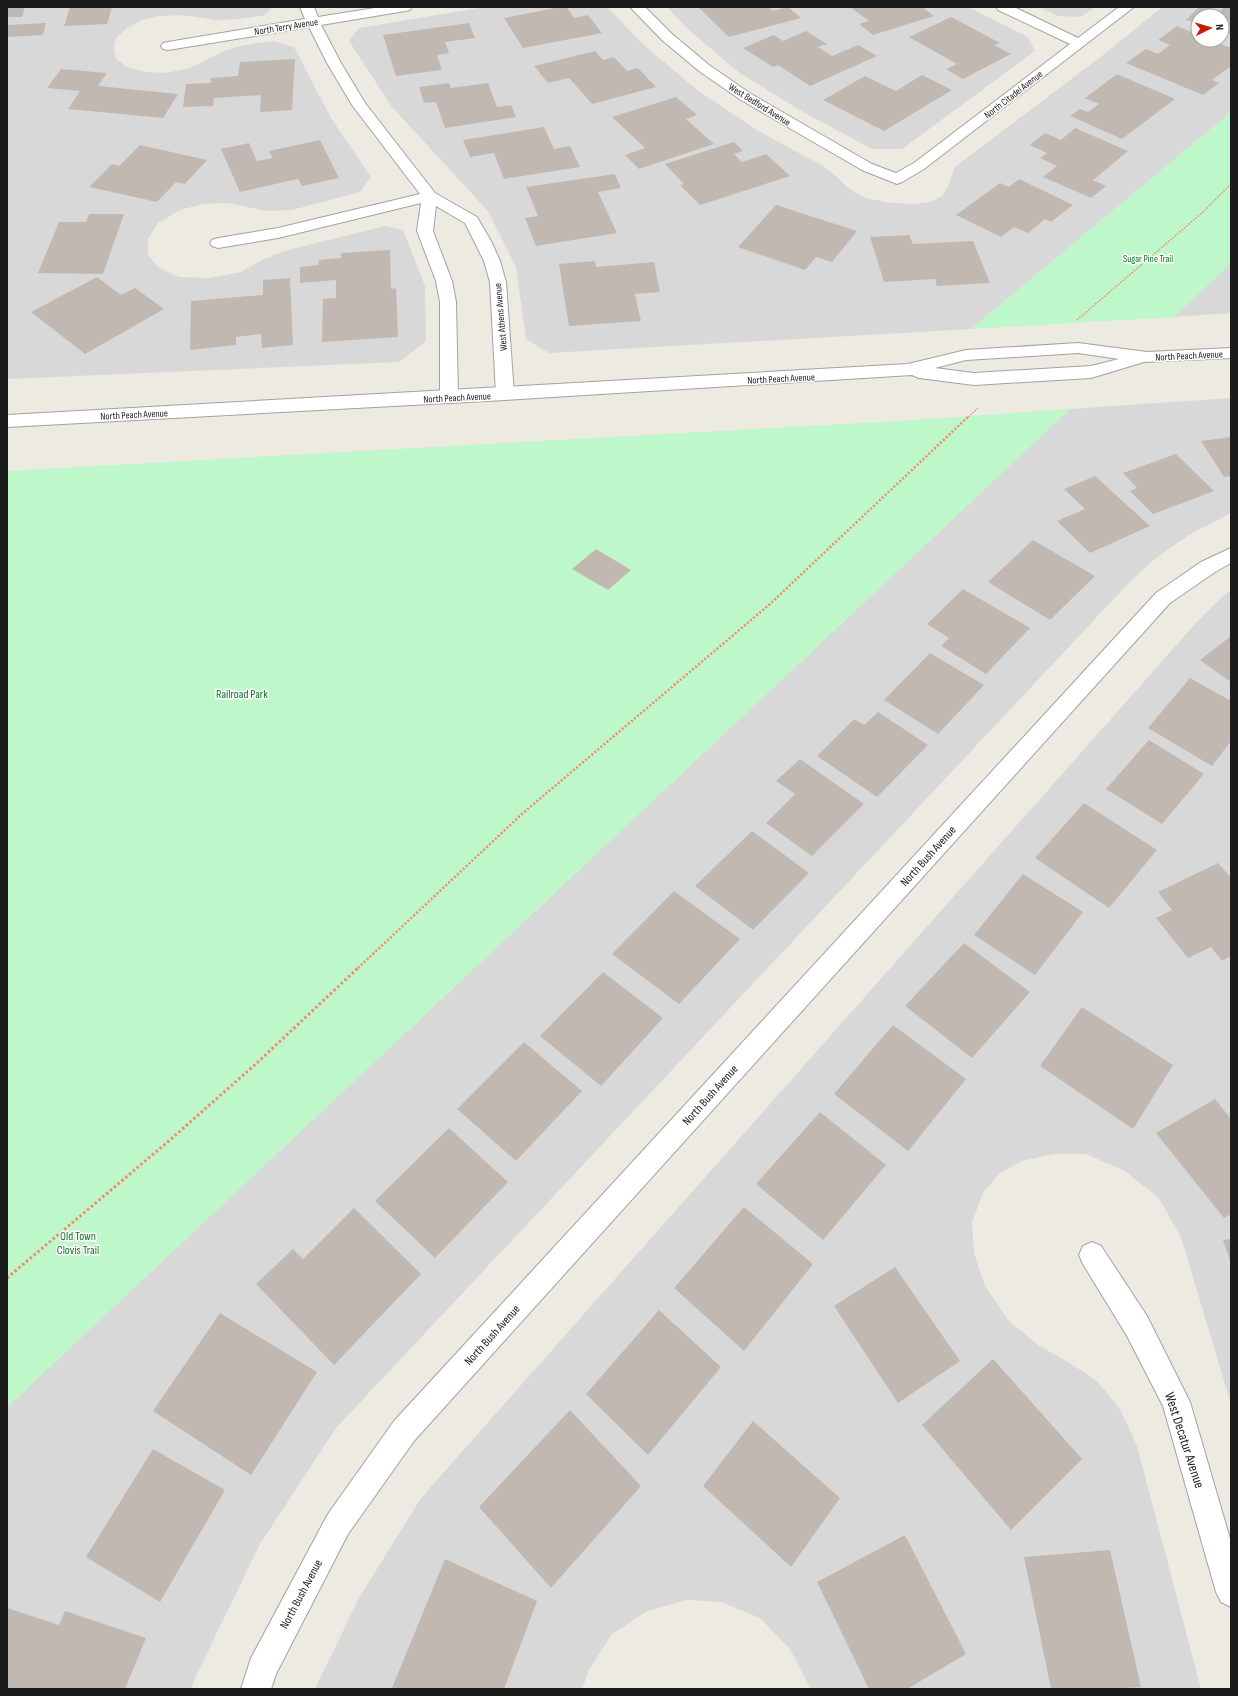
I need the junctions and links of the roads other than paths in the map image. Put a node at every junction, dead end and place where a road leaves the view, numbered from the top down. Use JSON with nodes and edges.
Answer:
{"nodes":[{"id":1,"x":307,"y":7,"type":"edge"},
{"id":2,"x":405,"y":7,"type":"edge"},
{"id":3,"x":637,"y":7,"type":"edge"},
{"id":4,"x":1003,"y":7,"type":"edge"},
{"id":5,"x":1127,"y":7,"type":"edge"},
{"id":6,"x":313,"y":22,"type":"junction"},
{"id":7,"x":1079,"y":43,"type":"junction"},
{"id":8,"x":168,"y":46,"type":"dead end"},
{"id":9,"x":897,"y":179,"type":"joint"},
{"id":10,"x":430,"y":196,"type":"junction"},
{"id":11,"x":218,"y":243,"type":"dead end"},
{"id":12,"x":1231,"y":353,"type":"edge"},
{"id":13,"x":1147,"y":357,"type":"junction"},
{"id":14,"x":908,"y":370,"type":"junction"},
{"id":15,"x":505,"y":394,"type":"junction"},
{"id":16,"x":449,"y":397,"type":"junction"},
{"id":17,"x":7,"y":421,"type":"edge"},
{"id":18,"x":1231,"y":555,"type":"edge"},
{"id":19,"x":1092,"y":1255,"type":"dead end"},
{"id":20,"x":1231,"y":1592,"type":"edge"},
{"id":21,"x":256,"y":1689,"type":"edge"}],
"edges":[{"from":1,"to":6,"type":"street","name":"West Athens Avenue"},
{"from":2,"to":6,"type":"street","name":"North Terry Avenue"},
{"from":3,"to":9,"type":"street","name":"West Bedford Avenue"},
{"from":4,"to":7,"type":"street"},
{"from":5,"to":7,"type":"street","name":"North Citadel Avenue"},
{"from":6,"to":8,"type":"street","name":"North Terry Avenue"},
{"from":6,"to":10,"type":"street","name":"West Athens Avenue"},
{"from":7,"to":9,"type":"street","name":"North Citadel Avenue"},
{"from":10,"to":11,"type":"street"},
{"from":10,"to":15,"type":"street","name":"West Athens Avenue"},
{"from":10,"to":16,"type":"street"},
{"from":12,"to":13,"type":"street","name":"North Peach Avenue"},
{"from":13,"to":14,"type":"street","name":"North Peach Avenue"},
{"from":13,"to":14,"type":"street","name":"North Peach Avenue"},
{"from":14,"to":15,"type":"street","name":"North Peach Avenue"},
{"from":15,"to":16,"type":"street","name":"North Peach Avenue"},
{"from":16,"to":17,"type":"street","name":"North Peach Avenue"},
{"from":18,"to":21,"type":"street","name":"North Bush Avenue"},
{"from":19,"to":20,"type":"street","name":"West Decatur Avenue"}]}
